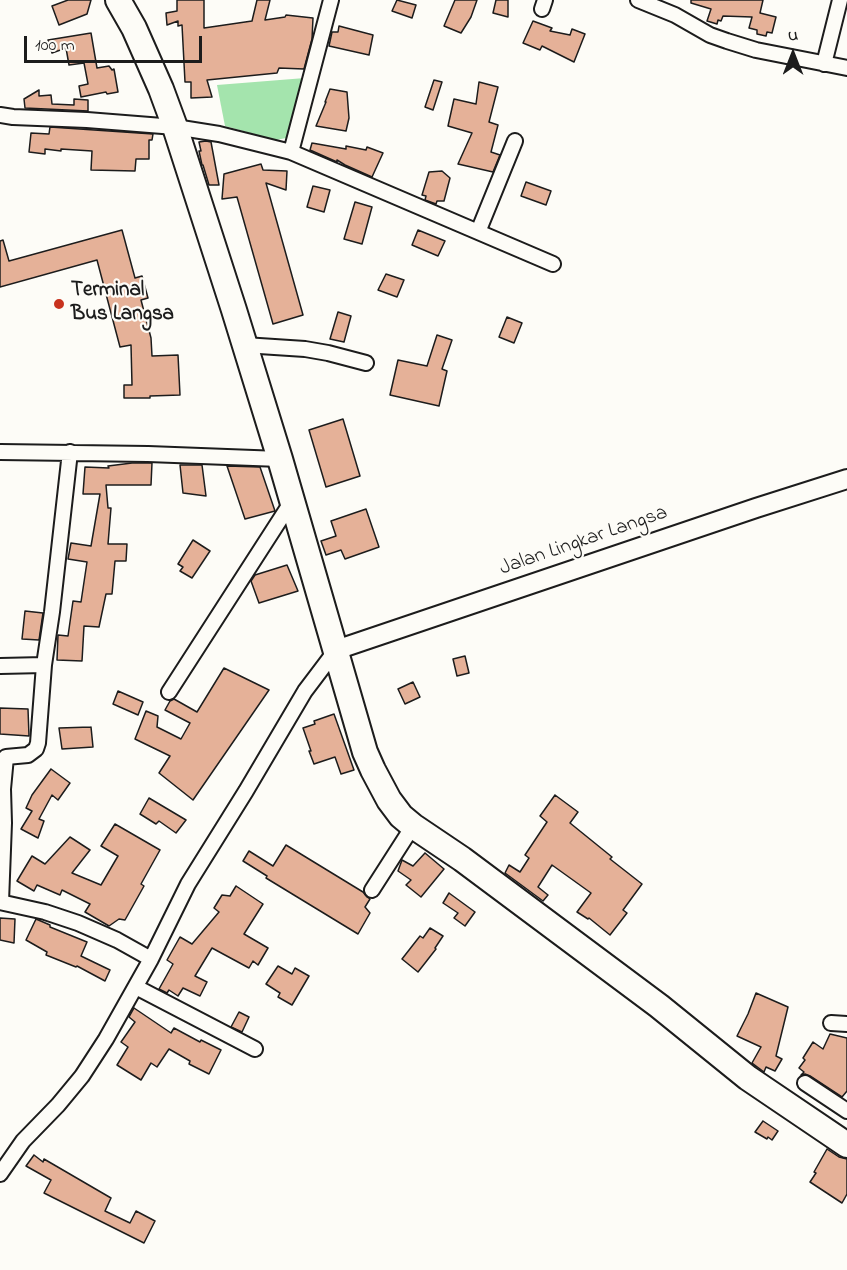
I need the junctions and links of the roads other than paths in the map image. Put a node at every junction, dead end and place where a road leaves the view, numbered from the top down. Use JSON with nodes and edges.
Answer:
{"nodes":[{"id":1,"x":118,"y":0,"type":"edge"},
{"id":2,"x":331,"y":0,"type":"edge"},
{"id":3,"x":638,"y":0,"type":"edge"},
{"id":4,"x":840,"y":0,"type":"edge"},
{"id":5,"x":824,"y":64,"type":"junction"},
{"id":6,"x":847,"y":68,"type":"edge"},
{"id":7,"x":0,"y":115,"type":"edge"},
{"id":8,"x":175,"y":127,"type":"junction"},
{"id":9,"x":515,"y":141,"type":"dead end"},
{"id":10,"x":291,"y":152,"type":"junction"},
{"id":11,"x":478,"y":232,"type":"junction"},
{"id":12,"x":553,"y":264,"type":"dead end"},
{"id":13,"x":244,"y":345,"type":"junction"},
{"id":14,"x":366,"y":363,"type":"dead end"},
{"id":15,"x":0,"y":452,"type":"edge"},
{"id":16,"x":70,"y":452,"type":"junction"},
{"id":17,"x":280,"y":459,"type":"junction"},
{"id":18,"x":847,"y":479,"type":"edge"},
{"id":19,"x":292,"y":501,"type":"junction"},
{"id":20,"x":336,"y":650,"type":"junction"},
{"id":21,"x":44,"y":665,"type":"junction"},
{"id":22,"x":0,"y":666,"type":"edge"},
{"id":23,"x":169,"y":692,"type":"dead end"},
{"id":24,"x":3,"y":757,"type":"edge"},
{"id":25,"x":413,"y":826,"type":"junction"},
{"id":26,"x":372,"y":890,"type":"dead end"},
{"id":27,"x":0,"y":902,"type":"edge"},
{"id":28,"x":151,"y":959,"type":"junction"},
{"id":29,"x":135,"y":987,"type":"junction"},
{"id":30,"x":831,"y":1023,"type":"dead end"},
{"id":31,"x":847,"y":1024,"type":"edge"},
{"id":32,"x":255,"y":1049,"type":"dead end"},
{"id":33,"x":805,"y":1083,"type":"dead end"},
{"id":34,"x":847,"y":1112,"type":"edge"},
{"id":35,"x":847,"y":1145,"type":"edge"},
{"id":36,"x":0,"y":1174,"type":"edge"}],
"edges":[{"from":1,"to":8,"type":"highway"},
{"from":2,"to":10,"type":"street"},
{"from":3,"to":5,"type":"street"},
{"from":4,"to":5,"type":"street"},
{"from":5,"to":6,"type":"street"},
{"from":7,"to":8,"type":"street"},
{"from":8,"to":10,"type":"street"},
{"from":8,"to":13,"type":"highway"},
{"from":9,"to":11,"type":"street"},
{"from":10,"to":11,"type":"street"},
{"from":11,"to":12,"type":"street"},
{"from":13,"to":14,"type":"street"},
{"from":13,"to":17,"type":"highway"},
{"from":15,"to":16,"type":"street"},
{"from":16,"to":17,"type":"street"},
{"from":16,"to":21,"type":"street"},
{"from":17,"to":19,"type":"highway"},
{"from":18,"to":20,"type":"street","name":"Jalan Lingkar Langsa"},
{"from":19,"to":20,"type":"highway"},
{"from":19,"to":23,"type":"street"},
{"from":20,"to":25,"type":"highway"},
{"from":20,"to":28,"type":"street"},
{"from":21,"to":22,"type":"street"},
{"from":21,"to":24,"type":"street"},
{"from":24,"to":27,"type":"street"},
{"from":25,"to":26,"type":"street"},
{"from":25,"to":35,"type":"highway"},
{"from":27,"to":28,"type":"street"},
{"from":28,"to":29,"type":"street"},
{"from":29,"to":32,"type":"street"},
{"from":29,"to":36,"type":"street"},
{"from":30,"to":31,"type":"street"},
{"from":33,"to":34,"type":"street"}]}
